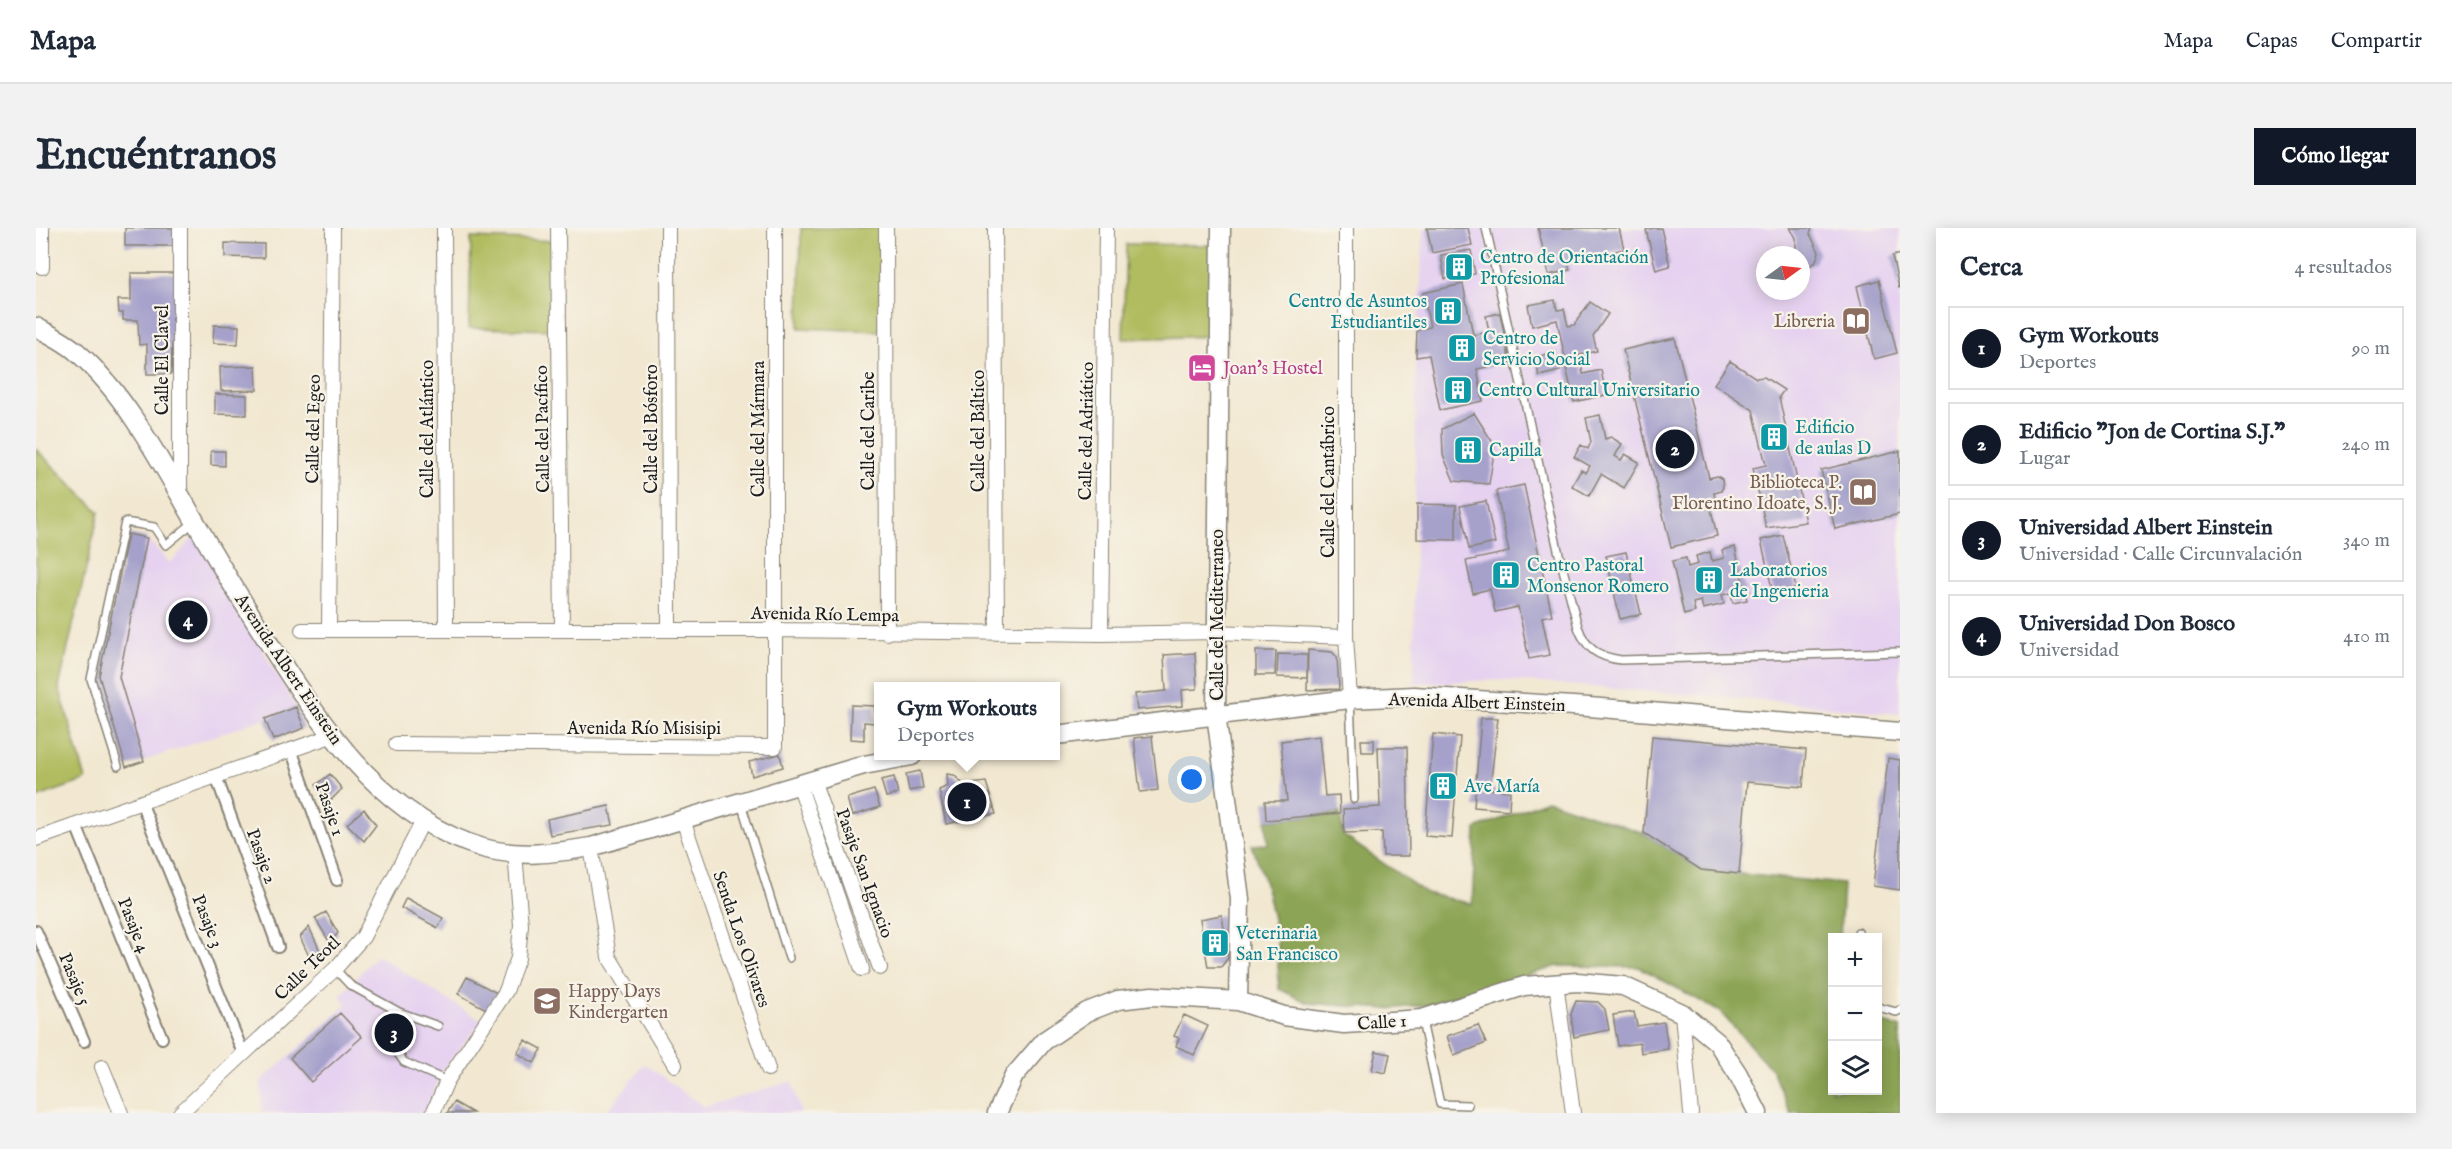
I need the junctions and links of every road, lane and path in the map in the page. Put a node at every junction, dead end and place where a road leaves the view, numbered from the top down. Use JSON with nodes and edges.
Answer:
{"nodes":[{"id":1,"x":42,"y":228,"type":"edge"},
{"id":2,"x":180,"y":228,"type":"edge"},
{"id":3,"x":333,"y":228,"type":"edge"},
{"id":4,"x":444,"y":228,"type":"edge"},
{"id":5,"x":558,"y":228,"type":"edge"},
{"id":6,"x":668,"y":228,"type":"edge"},
{"id":7,"x":775,"y":228,"type":"edge"},
{"id":8,"x":886,"y":228,"type":"edge"},
{"id":9,"x":995,"y":228,"type":"edge"},
{"id":10,"x":1106,"y":228,"type":"edge"},
{"id":11,"x":1221,"y":228,"type":"edge"},
{"id":12,"x":1346,"y":228,"type":"edge"},
{"id":13,"x":1486,"y":228,"type":"edge"},
{"id":14,"x":42,"y":267,"type":"dead end"},
{"id":15,"x":36,"y":327,"type":"edge"},
{"id":16,"x":180,"y":491,"type":"junction"},
{"id":17,"x":195,"y":522,"type":"junction"},
{"id":18,"x":302,"y":630,"type":"dead end"},
{"id":19,"x":329,"y":630,"type":"junction"},
{"id":20,"x":446,"y":630,"type":"junction"},
{"id":21,"x":562,"y":630,"type":"junction"},
{"id":22,"x":669,"y":630,"type":"junction"},
{"id":23,"x":776,"y":630,"type":"junction"},
{"id":24,"x":1216,"y":632,"type":"junction"},
{"id":25,"x":887,"y":633,"type":"junction"},
{"id":26,"x":997,"y":633,"type":"junction"},
{"id":27,"x":1101,"y":634,"type":"junction"},
{"id":28,"x":1346,"y":637,"type":"junction"},
{"id":29,"x":1900,"y":652,"type":"edge"},
{"id":30,"x":1350,"y":699,"type":"junction"},
{"id":31,"x":1216,"y":714,"type":"junction"},
{"id":32,"x":1900,"y":732,"type":"edge"},
{"id":33,"x":1060,"y":734,"type":"edge"},
{"id":34,"x":331,"y":736,"type":"junction"},
{"id":35,"x":396,"y":744,"type":"dead end"},
{"id":36,"x":291,"y":749,"type":"junction"},
{"id":37,"x":891,"y":760,"type":"edge"},
{"id":38,"x":118,"y":766,"type":"dead end"},
{"id":39,"x":216,"y":776,"type":"junction"},
{"id":40,"x":808,"y":787,"type":"junction"},
{"id":41,"x":1354,"y":799,"type":"dead end"},
{"id":42,"x":740,"y":801,"type":"junction"},
{"id":43,"x":141,"y":802,"type":"junction"},
{"id":44,"x":682,"y":820,"type":"junction"},
{"id":45,"x":423,"y":821,"type":"junction"},
{"id":46,"x":76,"y":825,"type":"junction"},
{"id":47,"x":36,"y":839,"type":"edge"},
{"id":48,"x":591,"y":847,"type":"junction"},
{"id":49,"x":515,"y":853,"type":"junction"},
{"id":50,"x":337,"y":880,"type":"dead end"},
{"id":51,"x":36,"y":930,"type":"edge"},
{"id":52,"x":278,"y":947,"type":"dead end"},
{"id":53,"x":789,"y":958,"type":"dead end"},
{"id":54,"x":880,"y":968,"type":"dead end"},
{"id":55,"x":335,"y":969,"type":"junction"},
{"id":56,"x":862,"y":969,"type":"dead end"},
{"id":57,"x":1556,"y":982,"type":"junction"},
{"id":58,"x":1238,"y":1001,"type":"junction"},
{"id":59,"x":1882,"y":1008,"type":"edge"},
{"id":60,"x":1900,"y":1010,"type":"edge"},
{"id":61,"x":399,"y":1012,"type":"junction"},
{"id":62,"x":1682,"y":1013,"type":"junction"},
{"id":63,"x":1422,"y":1019,"type":"junction"},
{"id":64,"x":438,"y":1026,"type":"dead end"},
{"id":65,"x":162,"y":1038,"type":"dead end"},
{"id":66,"x":84,"y":1041,"type":"dead end"},
{"id":67,"x":243,"y":1053,"type":"junction"},
{"id":68,"x":675,"y":1065,"type":"dead end"},
{"id":69,"x":102,"y":1067,"type":"dead end"},
{"id":70,"x":768,"y":1069,"type":"dead end"},
{"id":71,"x":447,"y":1081,"type":"junction"},
{"id":72,"x":1468,"y":1105,"type":"dead end"},
{"id":73,"x":121,"y":1113,"type":"edge"},
{"id":74,"x":180,"y":1113,"type":"edge"},
{"id":75,"x":433,"y":1113,"type":"edge"},
{"id":76,"x":997,"y":1113,"type":"edge"},
{"id":77,"x":1573,"y":1113,"type":"edge"},
{"id":78,"x":1691,"y":1113,"type":"edge"},
{"id":79,"x":1758,"y":1113,"type":"edge"}],
"edges":[{"from":1,"to":14,"type":"street"},
{"from":2,"to":16,"type":"street","name":"Calle El Clavel"},
{"from":3,"to":19,"type":"street","name":"Calle del Egeo"},
{"from":4,"to":20,"type":"street","name":"Calle del Atlántico"},
{"from":5,"to":21,"type":"street","name":"Calle del Pacífico"},
{"from":6,"to":22,"type":"street","name":"Calle del Bósforo"},
{"from":7,"to":23,"type":"street","name":"Calle del Mármara"},
{"from":8,"to":25,"type":"street","name":"Calle del Caribe"},
{"from":9,"to":26,"type":"street","name":"Calle del Báltico"},
{"from":10,"to":27,"type":"street","name":"Calle del Adriático"},
{"from":11,"to":24,"type":"street","name":"Calle del Mediterraneo"},
{"from":12,"to":28,"type":"street","name":"Calle del Cantábrico"},
{"from":13,"to":29,"type":"lane"},
{"from":15,"to":16,"type":"street","name":"Avenida Albert Einstein"},
{"from":16,"to":17,"type":"street","name":"Avenida Albert Einstein"},
{"from":17,"to":34,"type":"street","name":"Avenida Albert Einstein"},
{"from":17,"to":38,"type":"lane"},
{"from":18,"to":19,"type":"street","name":"Avenida Río Lempa"},
{"from":19,"to":20,"type":"street","name":"Avenida Río Lempa"},
{"from":20,"to":21,"type":"street","name":"Avenida Río Lempa"},
{"from":21,"to":22,"type":"street","name":"Avenida Río Lempa"},
{"from":22,"to":23,"type":"street","name":"Avenida Río Lempa"},
{"from":23,"to":25,"type":"street","name":"Avenida Río Lempa"},
{"from":23,"to":35,"type":"street","name":"Avenida Río Misisipi"},
{"from":24,"to":27,"type":"street","name":"Avenida Río Lempa"},
{"from":24,"to":28,"type":"street","name":"Avenida Río Lempa"},
{"from":24,"to":31,"type":"street","name":"Calle del Mediterraneo"},
{"from":25,"to":26,"type":"street","name":"Avenida Río Lempa"},
{"from":26,"to":27,"type":"street","name":"Avenida Río Lempa"},
{"from":28,"to":30,"type":"street","name":"Calle del Cantábrico"},
{"from":30,"to":31,"type":"street","name":"Avenida Albert Einstein"},
{"from":30,"to":32,"type":"street","name":"Avenida Albert Einstein"},
{"from":30,"to":41,"type":"lane"},
{"from":31,"to":33,"type":"street","name":"Avenida Albert Einstein"},
{"from":31,"to":58,"type":"street","name":"Calle del Mediterraneo"},
{"from":34,"to":36,"type":"street"},
{"from":34,"to":45,"type":"street","name":"Avenida Albert Einstein"},
{"from":36,"to":39,"type":"street"},
{"from":36,"to":50,"type":"street","name":"Pasaje 1"},
{"from":37,"to":40,"type":"street","name":"Avenida Albert Einstein"},
{"from":39,"to":43,"type":"street"},
{"from":39,"to":52,"type":"street","name":"Pasaje 2"},
{"from":40,"to":42,"type":"street","name":"Avenida Albert Einstein"},
{"from":40,"to":54,"type":"street","name":"Pasaje San Ignacio"},
{"from":40,"to":56,"type":"street"},
{"from":42,"to":44,"type":"street","name":"Avenida Albert Einstein"},
{"from":42,"to":53,"type":"lane"},
{"from":43,"to":46,"type":"street"},
{"from":43,"to":67,"type":"street","name":"Pasaje 3"},
{"from":44,"to":48,"type":"street","name":"Avenida Albert Einstein"},
{"from":44,"to":70,"type":"street","name":"Senda Los Olivares"},
{"from":45,"to":49,"type":"street","name":"Avenida Albert Einstein"},
{"from":45,"to":55,"type":"street","name":"Calle Teotl"},
{"from":46,"to":47,"type":"street"},
{"from":46,"to":65,"type":"street","name":"Pasaje 4"},
{"from":48,"to":49,"type":"street","name":"Avenida Albert Einstein"},
{"from":48,"to":68,"type":"street"},
{"from":49,"to":71,"type":"street"},
{"from":51,"to":66,"type":"street","name":"Pasaje 5"},
{"from":55,"to":61,"type":"lane"},
{"from":55,"to":67,"type":"street","name":"Calle Teotl"},
{"from":57,"to":62,"type":"street","name":"Calle 1"},
{"from":57,"to":63,"type":"street","name":"Calle 1"},
{"from":57,"to":77,"type":"street"},
{"from":58,"to":63,"type":"street","name":"Calle 1"},
{"from":58,"to":76,"type":"street","name":"Calle 1"},
{"from":59,"to":60,"type":"lane"},
{"from":61,"to":64,"type":"lane"},
{"from":61,"to":71,"type":"lane"},
{"from":62,"to":78,"type":"street"},
{"from":62,"to":79,"type":"street","name":"Calle 1"},
{"from":63,"to":72,"type":"lane"},
{"from":67,"to":74,"type":"street","name":"Calle Teotl"},
{"from":69,"to":73,"type":"street"},
{"from":71,"to":75,"type":"street"}]}
